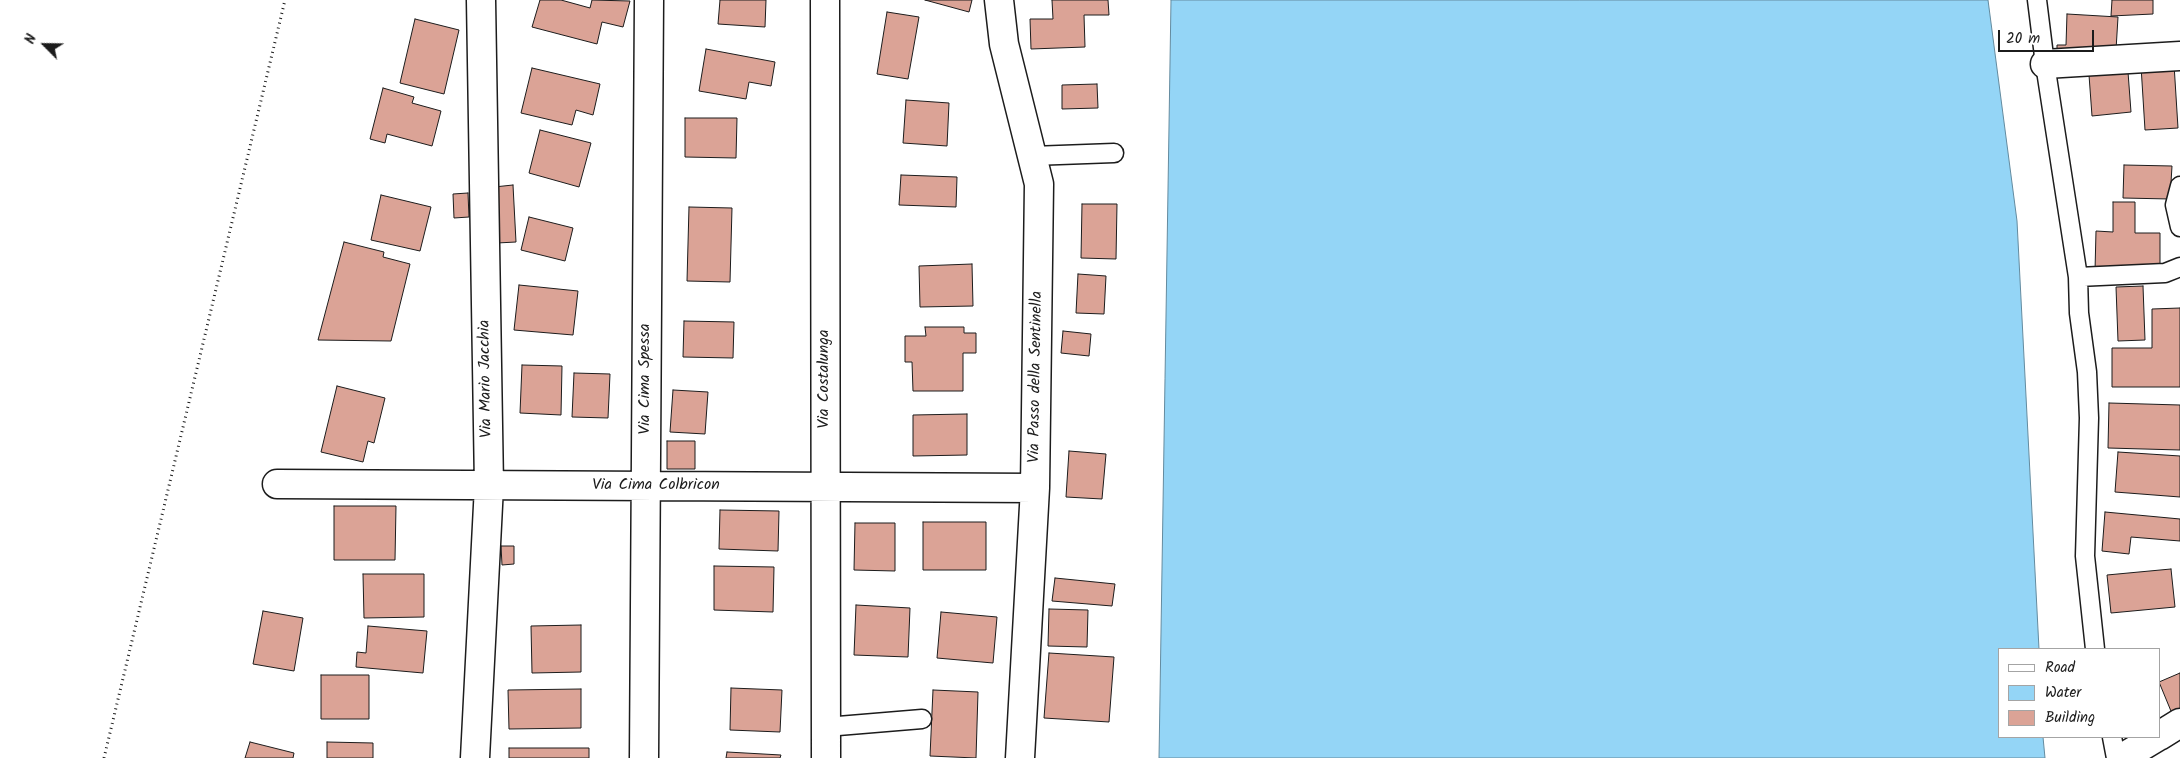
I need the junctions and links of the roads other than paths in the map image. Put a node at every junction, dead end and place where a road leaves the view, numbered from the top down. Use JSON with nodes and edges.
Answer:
{"nodes":[{"id":1,"x":481,"y":0,"type":"edge"},
{"id":2,"x":649,"y":0,"type":"edge"},
{"id":3,"x":826,"y":0,"type":"edge"},
{"id":4,"x":999,"y":0,"type":"edge"},
{"id":5,"x":2037,"y":0,"type":"edge"},
{"id":6,"x":2180,"y":56,"type":"edge"},
{"id":7,"x":2045,"y":64,"type":"junction"},
{"id":8,"x":1114,"y":153,"type":"dead end"},
{"id":9,"x":1032,"y":156,"type":"junction"},
{"id":10,"x":2180,"y":186,"type":"edge"},
{"id":11,"x":2180,"y":227,"type":"edge"},
{"id":12,"x":2180,"y":267,"type":"edge"},
{"id":13,"x":2078,"y":277,"type":"junction"},
{"id":14,"x":277,"y":484,"type":"dead end"},
{"id":15,"x":489,"y":486,"type":"junction"},
{"id":16,"x":645,"y":486,"type":"junction"},
{"id":17,"x":825,"y":487,"type":"junction"},
{"id":18,"x":1035,"y":488,"type":"junction"},
{"id":19,"x":2095,"y":648,"type":"edge"},
{"id":20,"x":922,"y":719,"type":"dead end"},
{"id":21,"x":2180,"y":722,"type":"edge"},
{"id":22,"x":826,"y":727,"type":"junction"},
{"id":23,"x":2160,"y":735,"type":"edge"},
{"id":24,"x":2112,"y":738,"type":"edge"},
{"id":25,"x":2155,"y":738,"type":"edge"},
{"id":26,"x":475,"y":758,"type":"edge"},
{"id":27,"x":644,"y":758,"type":"edge"},
{"id":28,"x":826,"y":758,"type":"edge"},
{"id":29,"x":1020,"y":758,"type":"edge"},
{"id":30,"x":2116,"y":758,"type":"edge"},
{"id":31,"x":2122,"y":758,"type":"edge"}],
"edges":[{"from":1,"to":15,"type":"street","name":"Via Mario Jacchia"},
{"from":2,"to":16,"type":"street","name":"Via Cima Spessa"},
{"from":3,"to":17,"type":"street","name":"Via Costalunga"},
{"from":4,"to":9,"type":"street","name":"Via Passo della Sentinella"},
{"from":5,"to":7,"type":"lane"},
{"from":6,"to":7,"type":"street"},
{"from":7,"to":13,"type":"lane"},
{"from":8,"to":9,"type":"lane"},
{"from":9,"to":18,"type":"street","name":"Via Passo della Sentinella"},
{"from":10,"to":11,"type":"lane"},
{"from":12,"to":13,"type":"lane"},
{"from":13,"to":19,"type":"lane"},
{"from":14,"to":15,"type":"street","name":"Via Cima Colbricon"},
{"from":15,"to":16,"type":"street","name":"Via Cima Colbricon"},
{"from":15,"to":26,"type":"street","name":"Via Mario Jacchia"},
{"from":16,"to":17,"type":"street","name":"Via Cima Colbricon"},
{"from":16,"to":27,"type":"street","name":"Via Cima Spessa"},
{"from":17,"to":18,"type":"street","name":"Via Cima Colbricon"},
{"from":17,"to":22,"type":"street","name":"Via Costalunga"},
{"from":18,"to":29,"type":"street","name":"Via Passo della Sentinella"},
{"from":20,"to":22,"type":"lane"},
{"from":21,"to":23,"type":"street"},
{"from":22,"to":28,"type":"street","name":"Via Costalunga"},
{"from":24,"to":30,"type":"lane"},
{"from":25,"to":31,"type":"street"}]}
